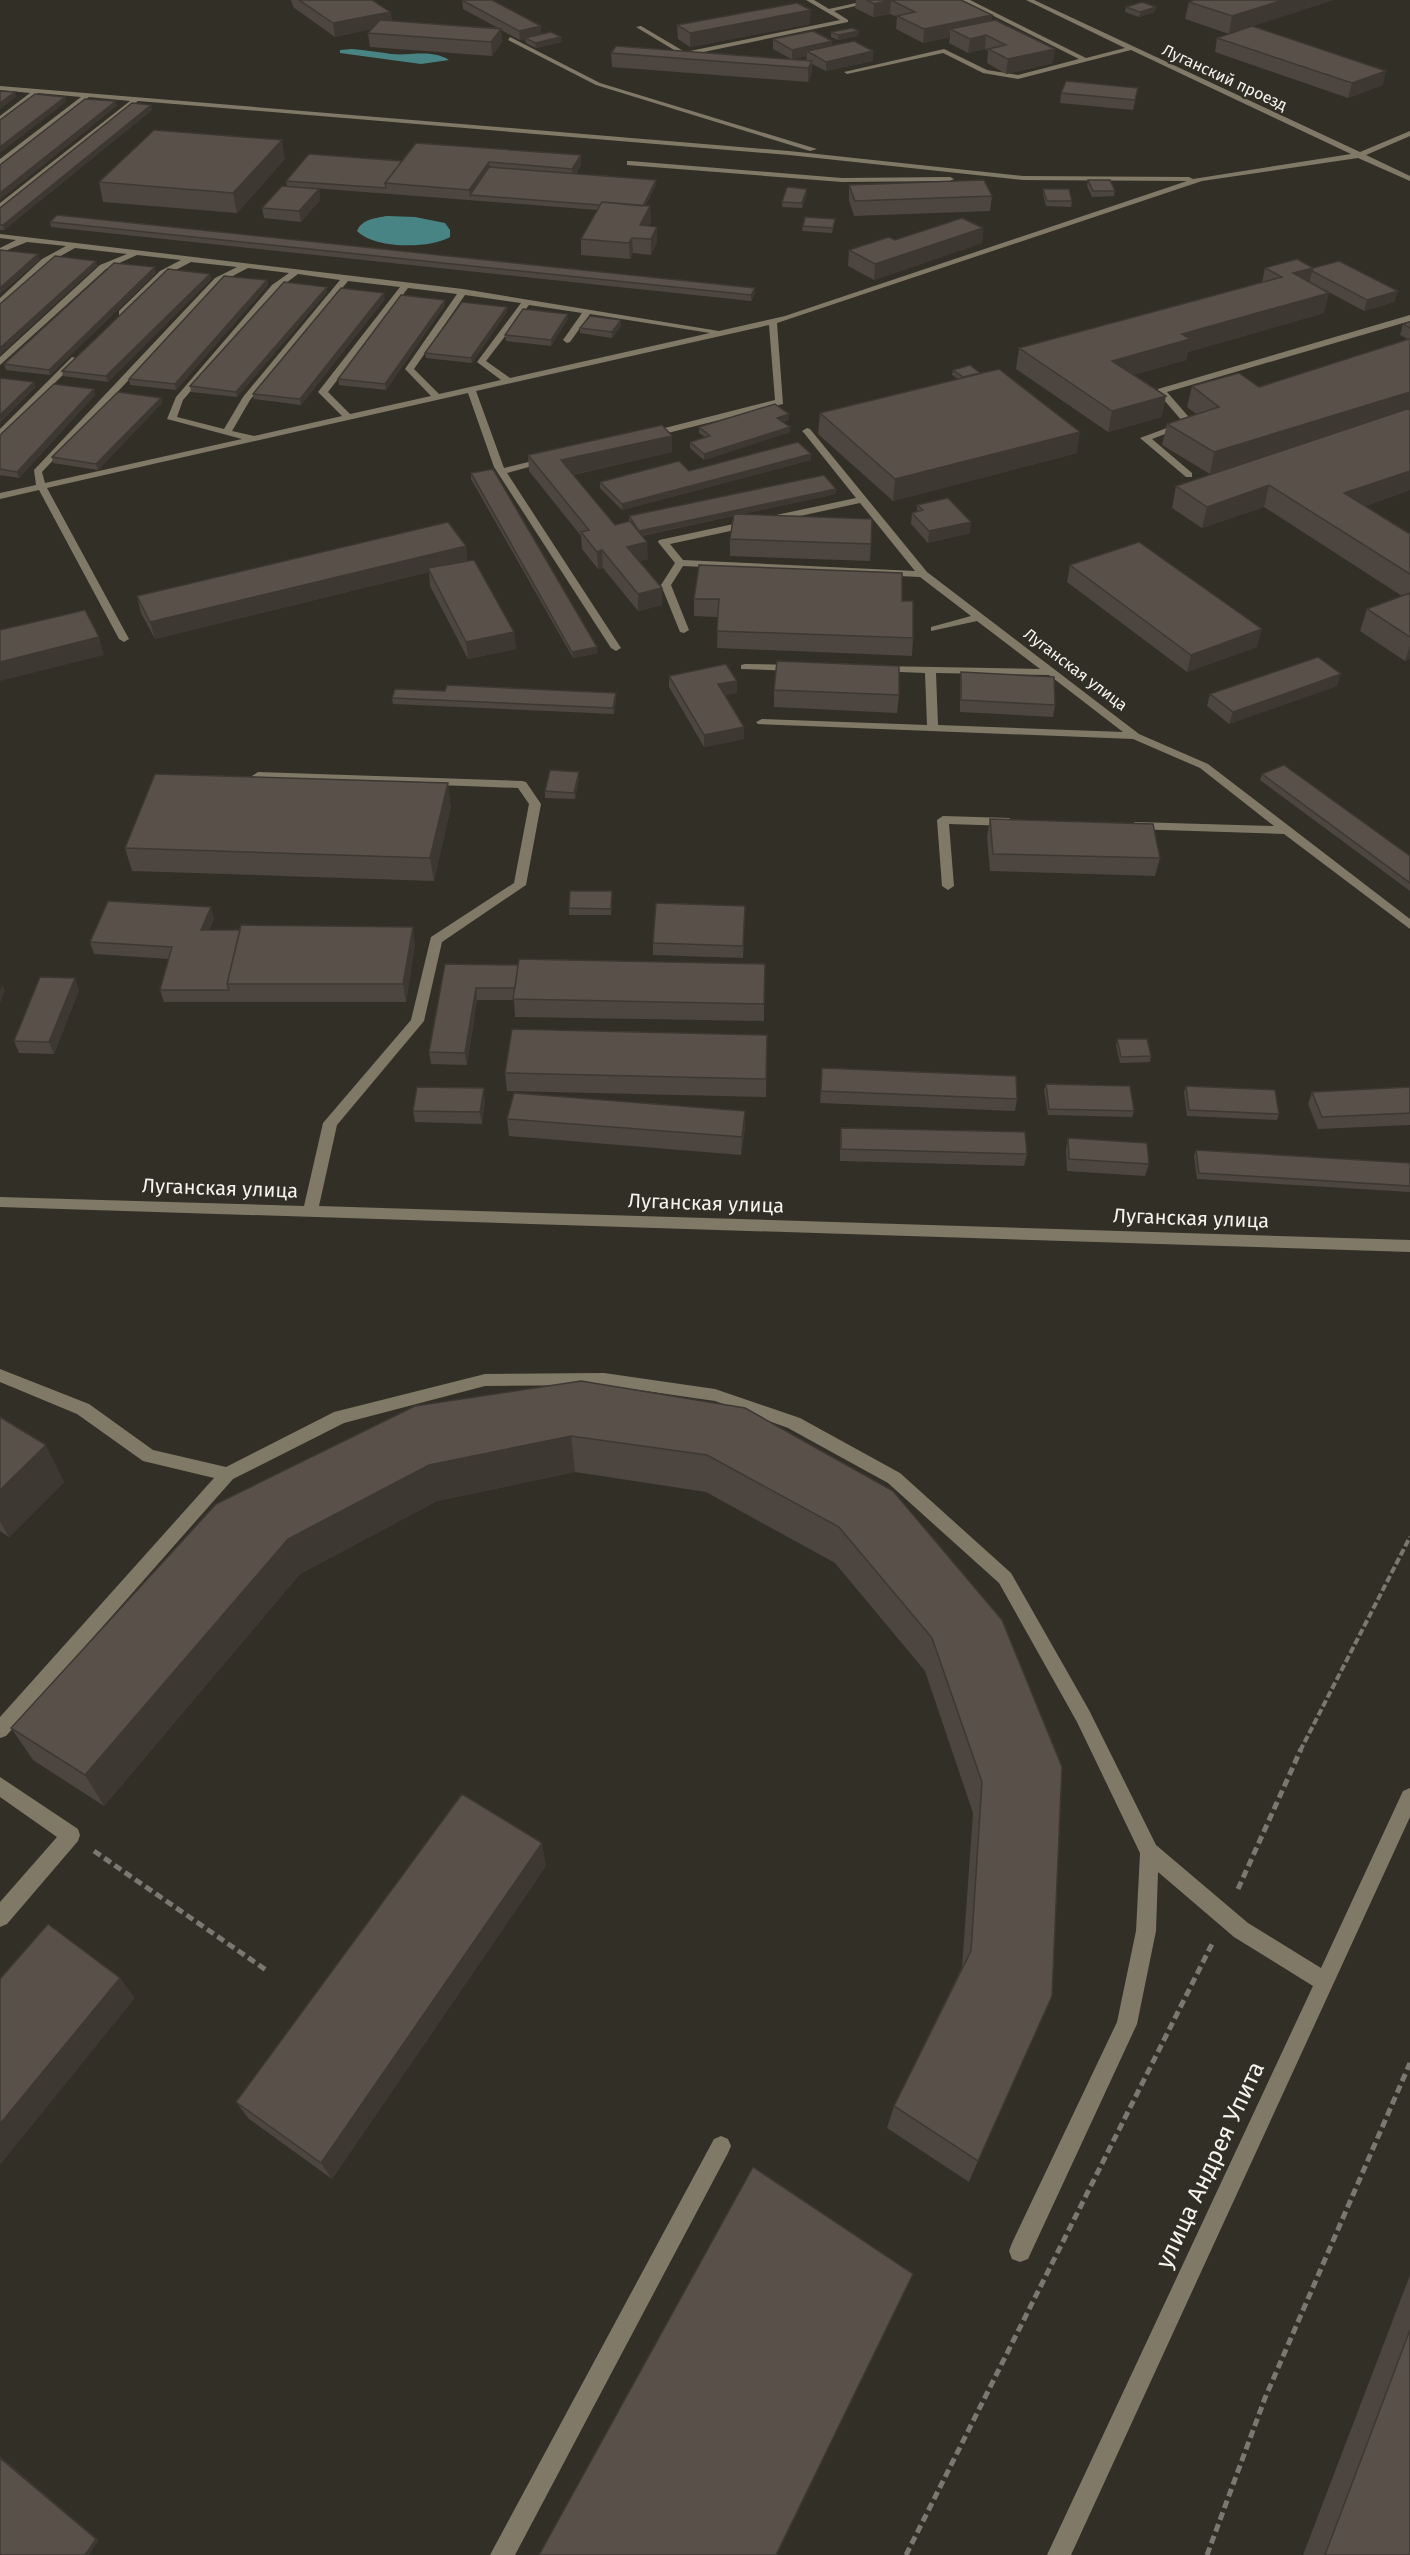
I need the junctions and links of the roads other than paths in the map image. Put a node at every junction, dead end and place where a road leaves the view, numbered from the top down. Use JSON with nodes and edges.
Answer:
{"nodes":[{"id":1,"x":809,"y":0,"type":"edge"},
{"id":2,"x":878,"y":0,"type":"edge"},
{"id":3,"x":965,"y":0,"type":"edge"},
{"id":4,"x":1029,"y":0,"type":"edge"},
{"id":5,"x":827,"y":10,"type":"junction"},
{"id":6,"x":639,"y":27,"type":"dead end"},
{"id":7,"x":510,"y":39,"type":"edge"},
{"id":8,"x":1132,"y":48,"type":"junction"},
{"id":9,"x":1086,"y":60,"type":"junction"},
{"id":10,"x":847,"y":72,"type":"edge"},
{"id":11,"x":0,"y":88,"type":"edge"},
{"id":12,"x":37,"y":92,"type":"junction"},
{"id":13,"x":87,"y":96,"type":"junction"},
{"id":14,"x":135,"y":100,"type":"junction"},
{"id":15,"x":0,"y":118,"type":"edge"},
{"id":16,"x":1410,"y":133,"type":"edge"},
{"id":17,"x":1360,"y":155,"type":"junction"},
{"id":18,"x":850,"y":160,"type":"junction"},
{"id":19,"x":0,"y":163,"type":"edge"},
{"id":20,"x":630,"y":163,"type":"dead end"},
{"id":21,"x":1023,"y":178,"type":"junction"},
{"id":22,"x":1202,"y":179,"type":"junction"},
{"id":23,"x":1410,"y":179,"type":"edge"},
{"id":24,"x":0,"y":207,"type":"edge"},
{"id":25,"x":0,"y":236,"type":"edge"},
{"id":26,"x":26,"y":239,"type":"junction"},
{"id":27,"x":74,"y":245,"type":"junction"},
{"id":28,"x":0,"y":251,"type":"edge"},
{"id":29,"x":137,"y":253,"type":"junction"},
{"id":30,"x":190,"y":259,"type":"junction"},
{"id":31,"x":246,"y":266,"type":"junction"},
{"id":32,"x":296,"y":272,"type":"junction"},
{"id":33,"x":346,"y":278,"type":"junction"},
{"id":34,"x":406,"y":285,"type":"junction"},
{"id":35,"x":463,"y":292,"type":"junction"},
{"id":36,"x":527,"y":301,"type":"junction"},
{"id":37,"x":0,"y":302,"type":"edge"},
{"id":38,"x":588,"y":311,"type":"junction"},
{"id":39,"x":1410,"y":318,"type":"edge"},
{"id":40,"x":114,"y":321,"type":"edge"},
{"id":41,"x":773,"y":321,"type":"junction"},
{"id":42,"x":724,"y":332,"type":"junction"},
{"id":43,"x":567,"y":340,"type":"dead end"},
{"id":44,"x":82,"y":353,"type":"edge"},
{"id":45,"x":0,"y":362,"type":"edge"},
{"id":46,"x":509,"y":381,"type":"junction"},
{"id":47,"x":471,"y":389,"type":"junction"},
{"id":48,"x":437,"y":397,"type":"junction"},
{"id":49,"x":348,"y":417,"type":"junction"},
{"id":50,"x":807,"y":431,"type":"dead end"},
{"id":51,"x":227,"y":432,"type":"junction"},
{"id":52,"x":0,"y":434,"type":"edge"},
{"id":53,"x":641,"y":437,"type":"edge"},
{"id":54,"x":255,"y":439,"type":"junction"},
{"id":55,"x":560,"y":457,"type":"edge"},
{"id":56,"x":502,"y":471,"type":"junction"},
{"id":57,"x":1189,"y":475,"type":"dead end"},
{"id":58,"x":42,"y":487,"type":"junction"},
{"id":59,"x":0,"y":496,"type":"edge"},
{"id":60,"x":861,"y":500,"type":"junction"},
{"id":61,"x":680,"y":563,"type":"junction"},
{"id":62,"x":923,"y":574,"type":"junction"},
{"id":63,"x":978,"y":617,"type":"junction"},
{"id":64,"x":935,"y":628,"type":"dead end"},
{"id":65,"x":684,"y":630,"type":"dead end"},
{"id":66,"x":124,"y":639,"type":"dead end"},
{"id":67,"x":616,"y":648,"type":"dead end"},
{"id":68,"x":745,"y":667,"type":"dead end"},
{"id":69,"x":803,"y":668,"type":"edge"},
{"id":70,"x":872,"y":669,"type":"edge"},
{"id":71,"x":930,"y":670,"type":"junction"},
{"id":72,"x":1051,"y":672,"type":"junction"},
{"id":73,"x":762,"y":722,"type":"dead end"},
{"id":74,"x":933,"y":729,"type":"junction"},
{"id":75,"x":1135,"y":736,"type":"junction"},
{"id":76,"x":258,"y":776,"type":"edge"},
{"id":77,"x":1025,"y":823,"type":"edge"},
{"id":78,"x":1119,"y":825,"type":"edge"},
{"id":79,"x":1287,"y":830,"type":"junction"},
{"id":80,"x":948,"y":886,"type":"dead end"},
{"id":81,"x":1410,"y":925,"type":"edge"},
{"id":82,"x":0,"y":1202,"type":"edge"},
{"id":83,"x":310,"y":1212,"type":"junction"},
{"id":84,"x":1410,"y":1246,"type":"edge"},
{"id":85,"x":0,"y":1376,"type":"edge"},
{"id":86,"x":227,"y":1474,"type":"junction"},
{"id":87,"x":0,"y":1731,"type":"edge"},
{"id":88,"x":0,"y":1786,"type":"edge"},
{"id":89,"x":1410,"y":1797,"type":"edge"},
{"id":90,"x":1149,"y":1852,"type":"junction"},
{"id":91,"x":0,"y":1917,"type":"edge"},
{"id":92,"x":1325,"y":1982,"type":"junction"},
{"id":93,"x":721,"y":2146,"type":"dead end"},
{"id":94,"x":1020,"y":2251,"type":"dead end"},
{"id":95,"x":502,"y":2555,"type":"edge"},
{"id":96,"x":1059,"y":2555,"type":"edge"}],
"edges":[{"from":1,"to":5,"type":"street"},
{"from":2,"to":5,"type":"street"},
{"from":3,"to":9,"type":"street"},
{"from":4,"to":8,"type":"street","name":"Луганский проезд"},
{"from":5,"to":6,"type":"street"},
{"from":7,"to":18,"type":"street"},
{"from":8,"to":9,"type":"street"},
{"from":8,"to":17,"type":"street","name":"Луганский проезд"},
{"from":9,"to":10,"type":"street"},
{"from":11,"to":12,"type":"street"},
{"from":12,"to":13,"type":"street"},
{"from":12,"to":15,"type":"street"},
{"from":13,"to":14,"type":"street"},
{"from":13,"to":19,"type":"street"},
{"from":14,"to":18,"type":"street"},
{"from":14,"to":24,"type":"street"},
{"from":16,"to":17,"type":"street"},
{"from":17,"to":22,"type":"street"},
{"from":17,"to":23,"type":"street","name":"Луганский проезд"},
{"from":18,"to":21,"type":"street"},
{"from":20,"to":21,"type":"street"},
{"from":21,"to":22,"type":"street"},
{"from":22,"to":41,"type":"street"},
{"from":25,"to":26,"type":"street"},
{"from":26,"to":27,"type":"street"},
{"from":26,"to":28,"type":"street"},
{"from":27,"to":29,"type":"street"},
{"from":27,"to":37,"type":"street"},
{"from":29,"to":30,"type":"street"},
{"from":29,"to":45,"type":"street"},
{"from":30,"to":31,"type":"street"},
{"from":30,"to":40,"type":"street"},
{"from":31,"to":32,"type":"street"},
{"from":31,"to":58,"type":"street"},
{"from":32,"to":33,"type":"street"},
{"from":32,"to":51,"type":"street"},
{"from":33,"to":34,"type":"street"},
{"from":33,"to":51,"type":"street"},
{"from":34,"to":35,"type":"street"},
{"from":34,"to":49,"type":"street"},
{"from":35,"to":36,"type":"street"},
{"from":35,"to":48,"type":"street"},
{"from":36,"to":38,"type":"street"},
{"from":36,"to":46,"type":"street"},
{"from":38,"to":42,"type":"street"},
{"from":38,"to":43,"type":"street"},
{"from":39,"to":57,"type":"street"},
{"from":41,"to":42,"type":"street"},
{"from":41,"to":53,"type":"street"},
{"from":42,"to":46,"type":"street"},
{"from":44,"to":52,"type":"street"},
{"from":46,"to":47,"type":"street"},
{"from":47,"to":48,"type":"street"},
{"from":47,"to":56,"type":"street"},
{"from":48,"to":49,"type":"street"},
{"from":49,"to":54,"type":"street"},
{"from":50,"to":60,"type":"street","name":"Луганская улица"},
{"from":51,"to":54,"type":"street"},
{"from":54,"to":58,"type":"street"},
{"from":55,"to":56,"type":"street"},
{"from":56,"to":67,"type":"street"},
{"from":58,"to":59,"type":"street"},
{"from":58,"to":66,"type":"street"},
{"from":60,"to":61,"type":"street"},
{"from":60,"to":62,"type":"street","name":"Луганская улица"},
{"from":61,"to":62,"type":"street"},
{"from":61,"to":65,"type":"street"},
{"from":62,"to":63,"type":"street","name":"Луганская улица"},
{"from":63,"to":64,"type":"street"},
{"from":63,"to":72,"type":"street","name":"Луганская улица"},
{"from":68,"to":69,"type":"street"},
{"from":70,"to":71,"type":"street"},
{"from":71,"to":72,"type":"street"},
{"from":71,"to":74,"type":"street"},
{"from":72,"to":75,"type":"street","name":"Луганская улица"},
{"from":73,"to":74,"type":"street"},
{"from":74,"to":75,"type":"street"},
{"from":75,"to":79,"type":"street","name":"Луганская улица"},
{"from":76,"to":83,"type":"street"},
{"from":77,"to":80,"type":"street"},
{"from":78,"to":79,"type":"street"},
{"from":79,"to":81,"type":"street","name":"Луганская улица"},
{"from":82,"to":83,"type":"street","name":"Луганская улица"},
{"from":83,"to":84,"type":"street","name":"Луганская улица"},
{"from":85,"to":86,"type":"street"},
{"from":86,"to":87,"type":"street"},
{"from":86,"to":90,"type":"street"},
{"from":88,"to":91,"type":"street"},
{"from":89,"to":92,"type":"street","name":"улица Андрея Упита"},
{"from":90,"to":92,"type":"street"},
{"from":90,"to":94,"type":"street"},
{"from":92,"to":96,"type":"street","name":"улица Андрея Упита"},
{"from":93,"to":95,"type":"street"}]}
